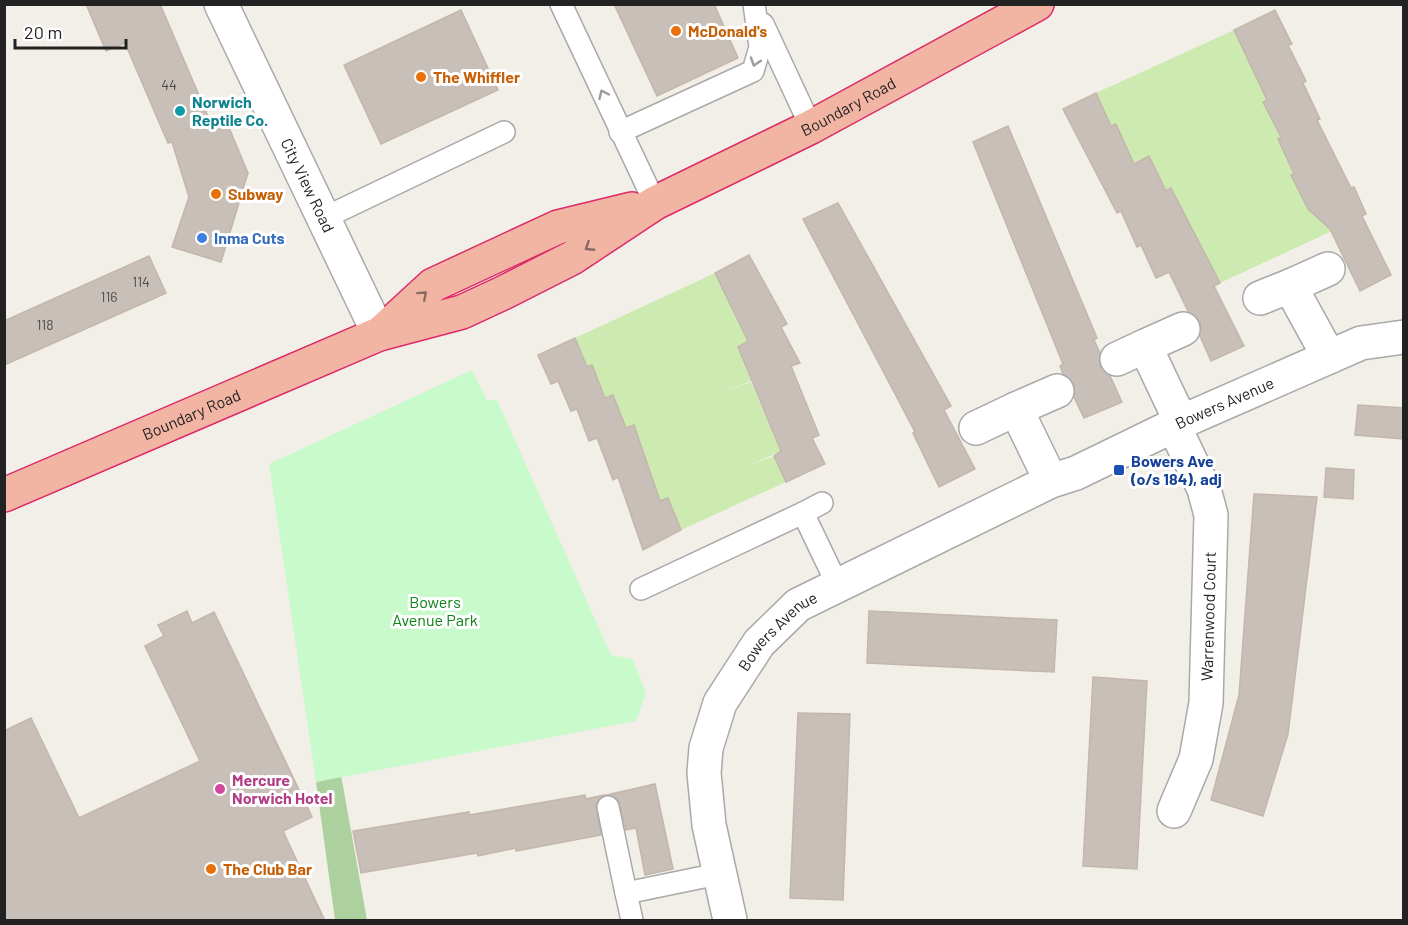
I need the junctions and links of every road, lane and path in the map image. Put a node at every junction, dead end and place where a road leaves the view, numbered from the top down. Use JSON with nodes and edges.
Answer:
{"nodes":[{"id":1,"x":221,"y":4,"type":"edge"},
{"id":2,"x":561,"y":4,"type":"edge"},
{"id":3,"x":754,"y":4,"type":"edge"},
{"id":4,"x":1037,"y":4,"type":"edge"},
{"id":5,"x":811,"y":127,"type":"junction"},
{"id":6,"x":504,"y":132,"type":"dead end"},
{"id":7,"x":620,"y":132,"type":"junction"},
{"id":8,"x":655,"y":203,"type":"junction"},
{"id":9,"x":324,"y":218,"type":"junction"},
{"id":10,"x":1328,"y":269,"type":"dead end"},
{"id":11,"x":1183,"y":330,"type":"dead end"},
{"id":12,"x":379,"y":334,"type":"junction"},
{"id":13,"x":1404,"y":337,"type":"edge"},
{"id":14,"x":1329,"y":357,"type":"junction"},
{"id":15,"x":1057,"y":391,"type":"dead end"},
{"id":16,"x":1016,"y":409,"type":"junction"},
{"id":17,"x":1178,"y":424,"type":"junction"},
{"id":18,"x":976,"y":429,"type":"dead end"},
{"id":19,"x":1052,"y":481,"type":"junction"},
{"id":20,"x":4,"y":495,"type":"edge"},
{"id":21,"x":838,"y":586,"type":"junction"},
{"id":22,"x":640,"y":589,"type":"dead end"},
{"id":23,"x":608,"y":807,"type":"dead end"},
{"id":24,"x":1174,"y":811,"type":"dead end"},
{"id":25,"x":718,"y":874,"type":"junction"},
{"id":26,"x":626,"y":893,"type":"junction"},
{"id":27,"x":632,"y":921,"type":"edge"},
{"id":28,"x":730,"y":921,"type":"edge"}],
"edges":[{"from":1,"to":9,"type":"street","name":"City View Road"},
{"from":7,"to":2,"type":"lane","one_way":true},
{"from":3,"to":5,"type":"lane"},
{"from":3,"to":7,"type":"lane","one_way":true},
{"from":4,"to":5,"type":"highway","name":"Boundary Road"},
{"from":5,"to":8,"type":"highway","name":"Boundary Road"},
{"from":6,"to":9,"type":"lane"},
{"from":7,"to":8,"type":"lane"},
{"from":8,"to":12,"type":"highway","name":"Boundary Road"},
{"from":9,"to":12,"type":"street","name":"City View Road"},
{"from":10,"to":14,"type":"street"},
{"from":11,"to":17,"type":"street","name":"Warrenwood Court"},
{"from":12,"to":20,"type":"highway","name":"Boundary Road"},
{"from":13,"to":14,"type":"street","name":"Bowers Avenue"},
{"from":14,"to":17,"type":"street","name":"Bowers Avenue"},
{"from":15,"to":16,"type":"street"},
{"from":16,"to":18,"type":"street"},
{"from":16,"to":19,"type":"street"},
{"from":17,"to":19,"type":"street","name":"Bowers Avenue"},
{"from":17,"to":24,"type":"street","name":"Warrenwood Court"},
{"from":19,"to":21,"type":"street","name":"Bowers Avenue"},
{"from":21,"to":22,"type":"lane"},
{"from":21,"to":25,"type":"street","name":"Bowers Avenue"},
{"from":23,"to":26,"type":"lane"},
{"from":25,"to":26,"type":"lane"},
{"from":25,"to":28,"type":"street","name":"Bowers Avenue"},
{"from":26,"to":27,"type":"lane"}]}
